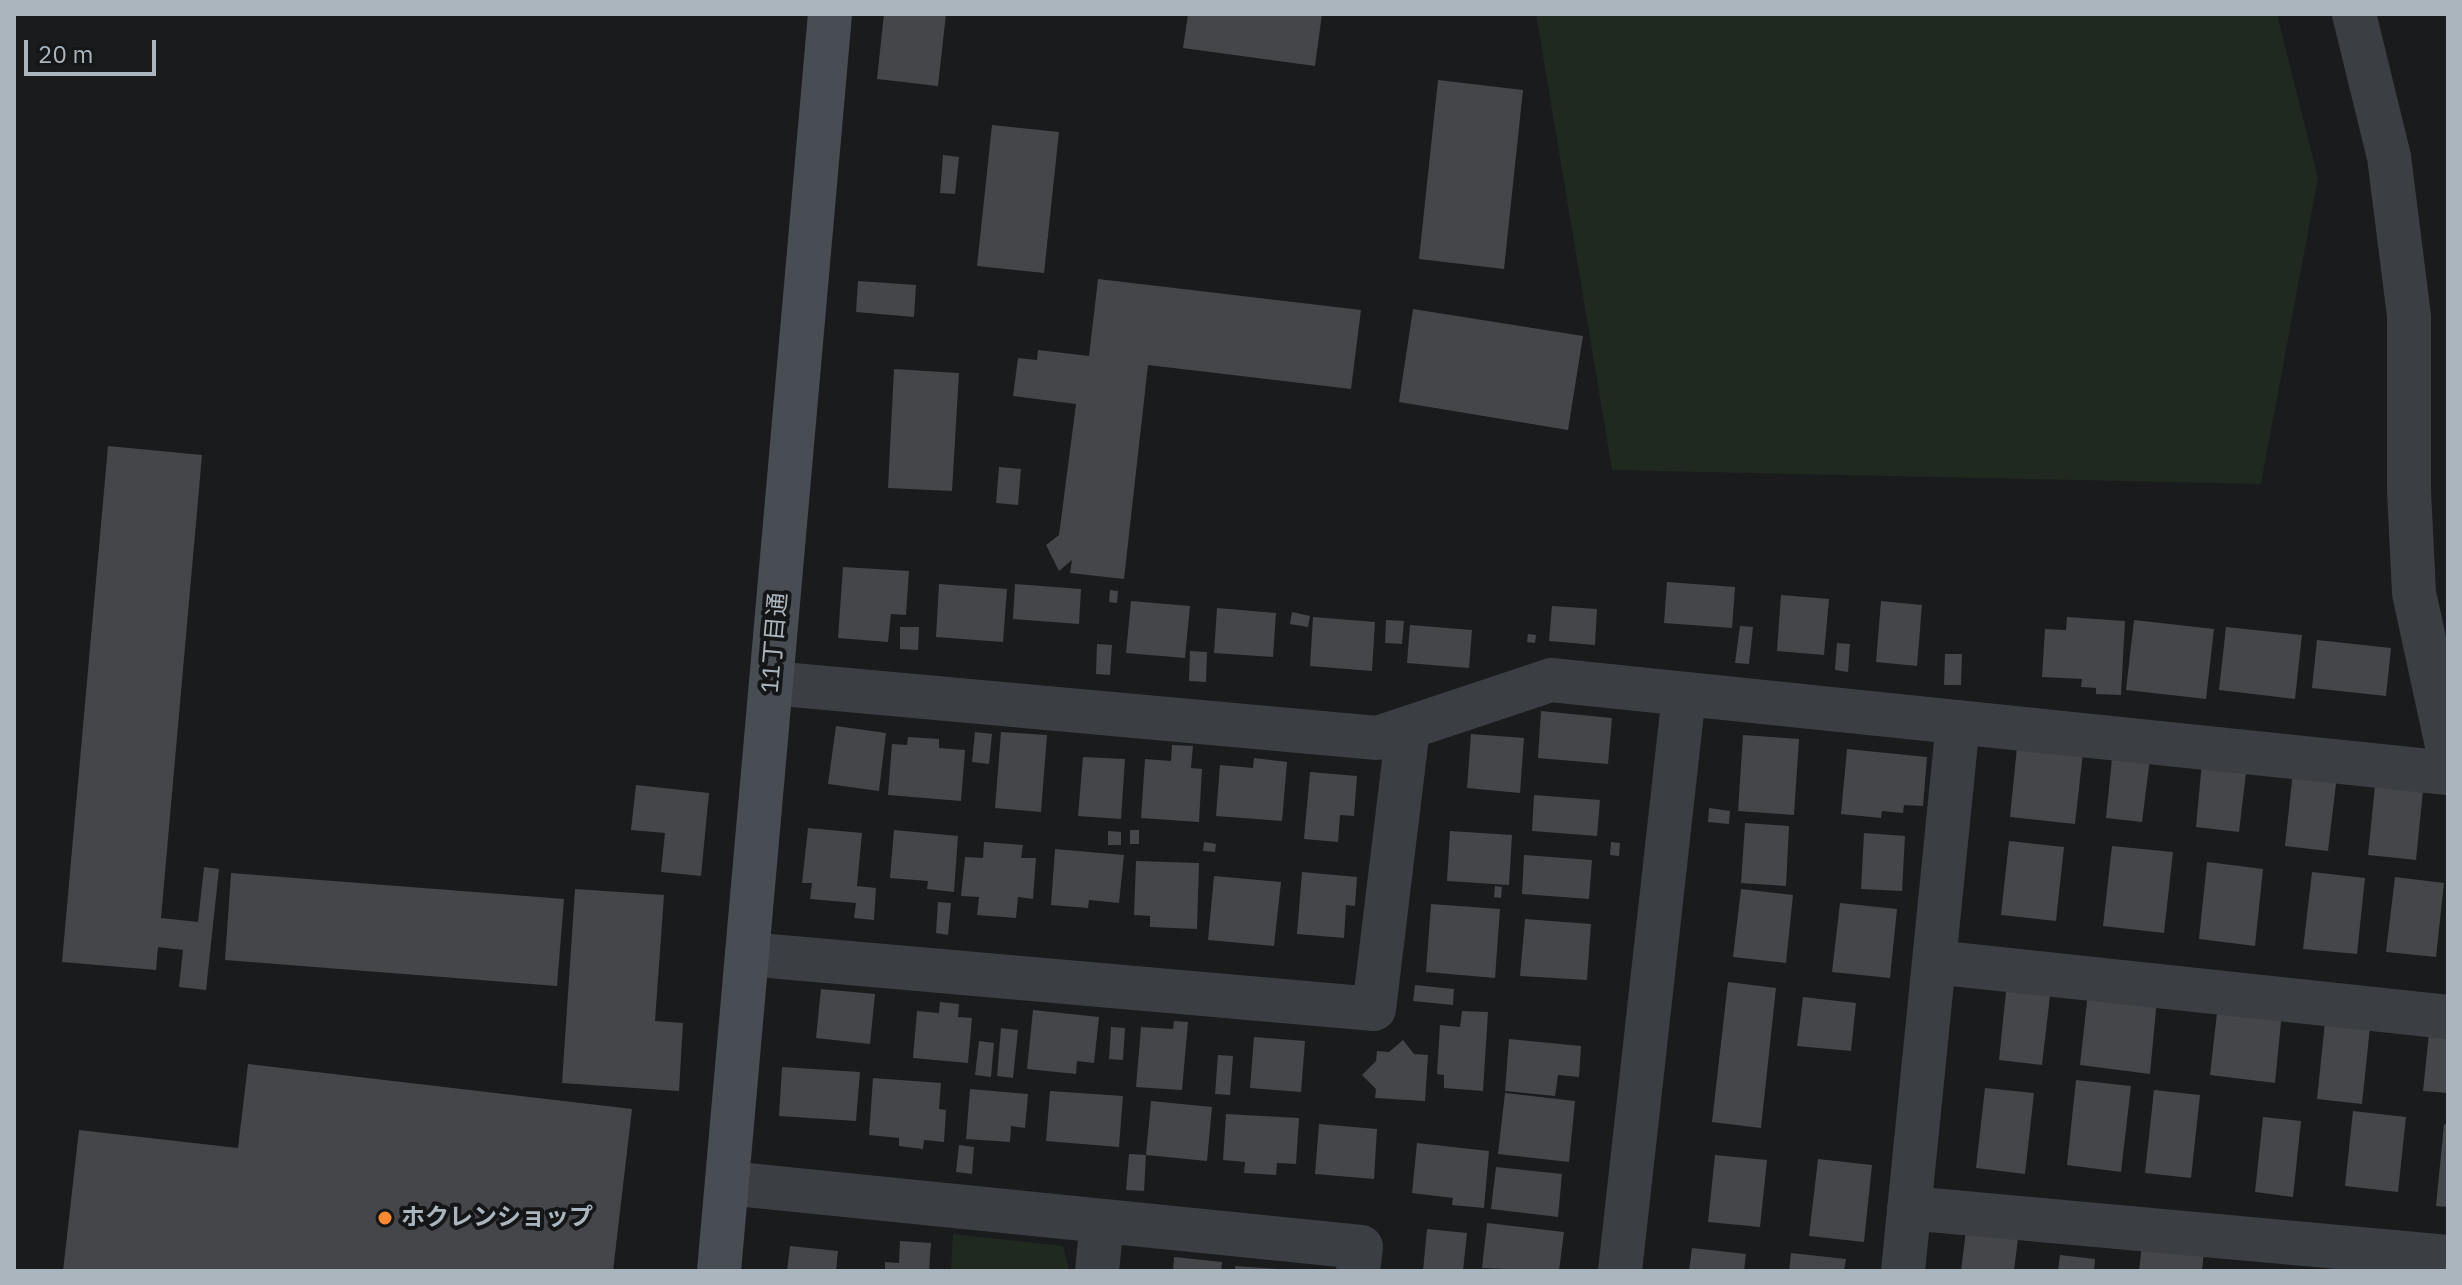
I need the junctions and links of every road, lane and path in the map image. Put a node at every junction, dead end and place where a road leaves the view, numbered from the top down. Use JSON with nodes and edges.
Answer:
{"nodes":[{"id":1,"x":830,"y":14,"type":"edge"},
{"id":2,"x":2354,"y":14,"type":"edge"},
{"id":3,"x":771,"y":683,"type":"junction"},
{"id":4,"x":1684,"y":694,"type":"junction"},
{"id":5,"x":1958,"y":722,"type":"junction"},
{"id":6,"x":1408,"y":728,"type":"junction"},
{"id":7,"x":2448,"y":750,"type":"edge"},
{"id":8,"x":2448,"y":773,"type":"edge"},
{"id":9,"x":747,"y":954,"type":"junction"},
{"id":10,"x":1934,"y":962,"type":"junction"},
{"id":11,"x":2448,"y":1017,"type":"edge"},
{"id":12,"x":727,"y":1183,"type":"junction"},
{"id":13,"x":1909,"y":1208,"type":"junction"},
{"id":14,"x":1102,"y":1221,"type":"junction"},
{"id":15,"x":2448,"y":1257,"type":"edge"},
{"id":16,"x":719,"y":1271,"type":"edge"},
{"id":17,"x":1097,"y":1271,"type":"edge"},
{"id":18,"x":1358,"y":1271,"type":"edge"},
{"id":19,"x":1620,"y":1271,"type":"edge"},
{"id":20,"x":1903,"y":1271,"type":"edge"}],
"edges":[{"from":1,"to":3,"type":"street","name":"11丁目通"},
{"from":2,"to":7,"type":"street"},
{"from":3,"to":6,"type":"street"},
{"from":3,"to":9,"type":"street","name":"11丁目通"},
{"from":4,"to":5,"type":"street"},
{"from":4,"to":6,"type":"street"},
{"from":4,"to":19,"type":"street"},
{"from":5,"to":8,"type":"street"},
{"from":5,"to":10,"type":"street"},
{"from":6,"to":9,"type":"street"},
{"from":9,"to":12,"type":"street","name":"11丁目通"},
{"from":10,"to":11,"type":"street"},
{"from":10,"to":13,"type":"street"},
{"from":12,"to":14,"type":"street"},
{"from":12,"to":16,"type":"street","name":"11丁目通"},
{"from":13,"to":15,"type":"street"},
{"from":13,"to":20,"type":"street"},
{"from":14,"to":17,"type":"street"},
{"from":14,"to":18,"type":"street"}]}
